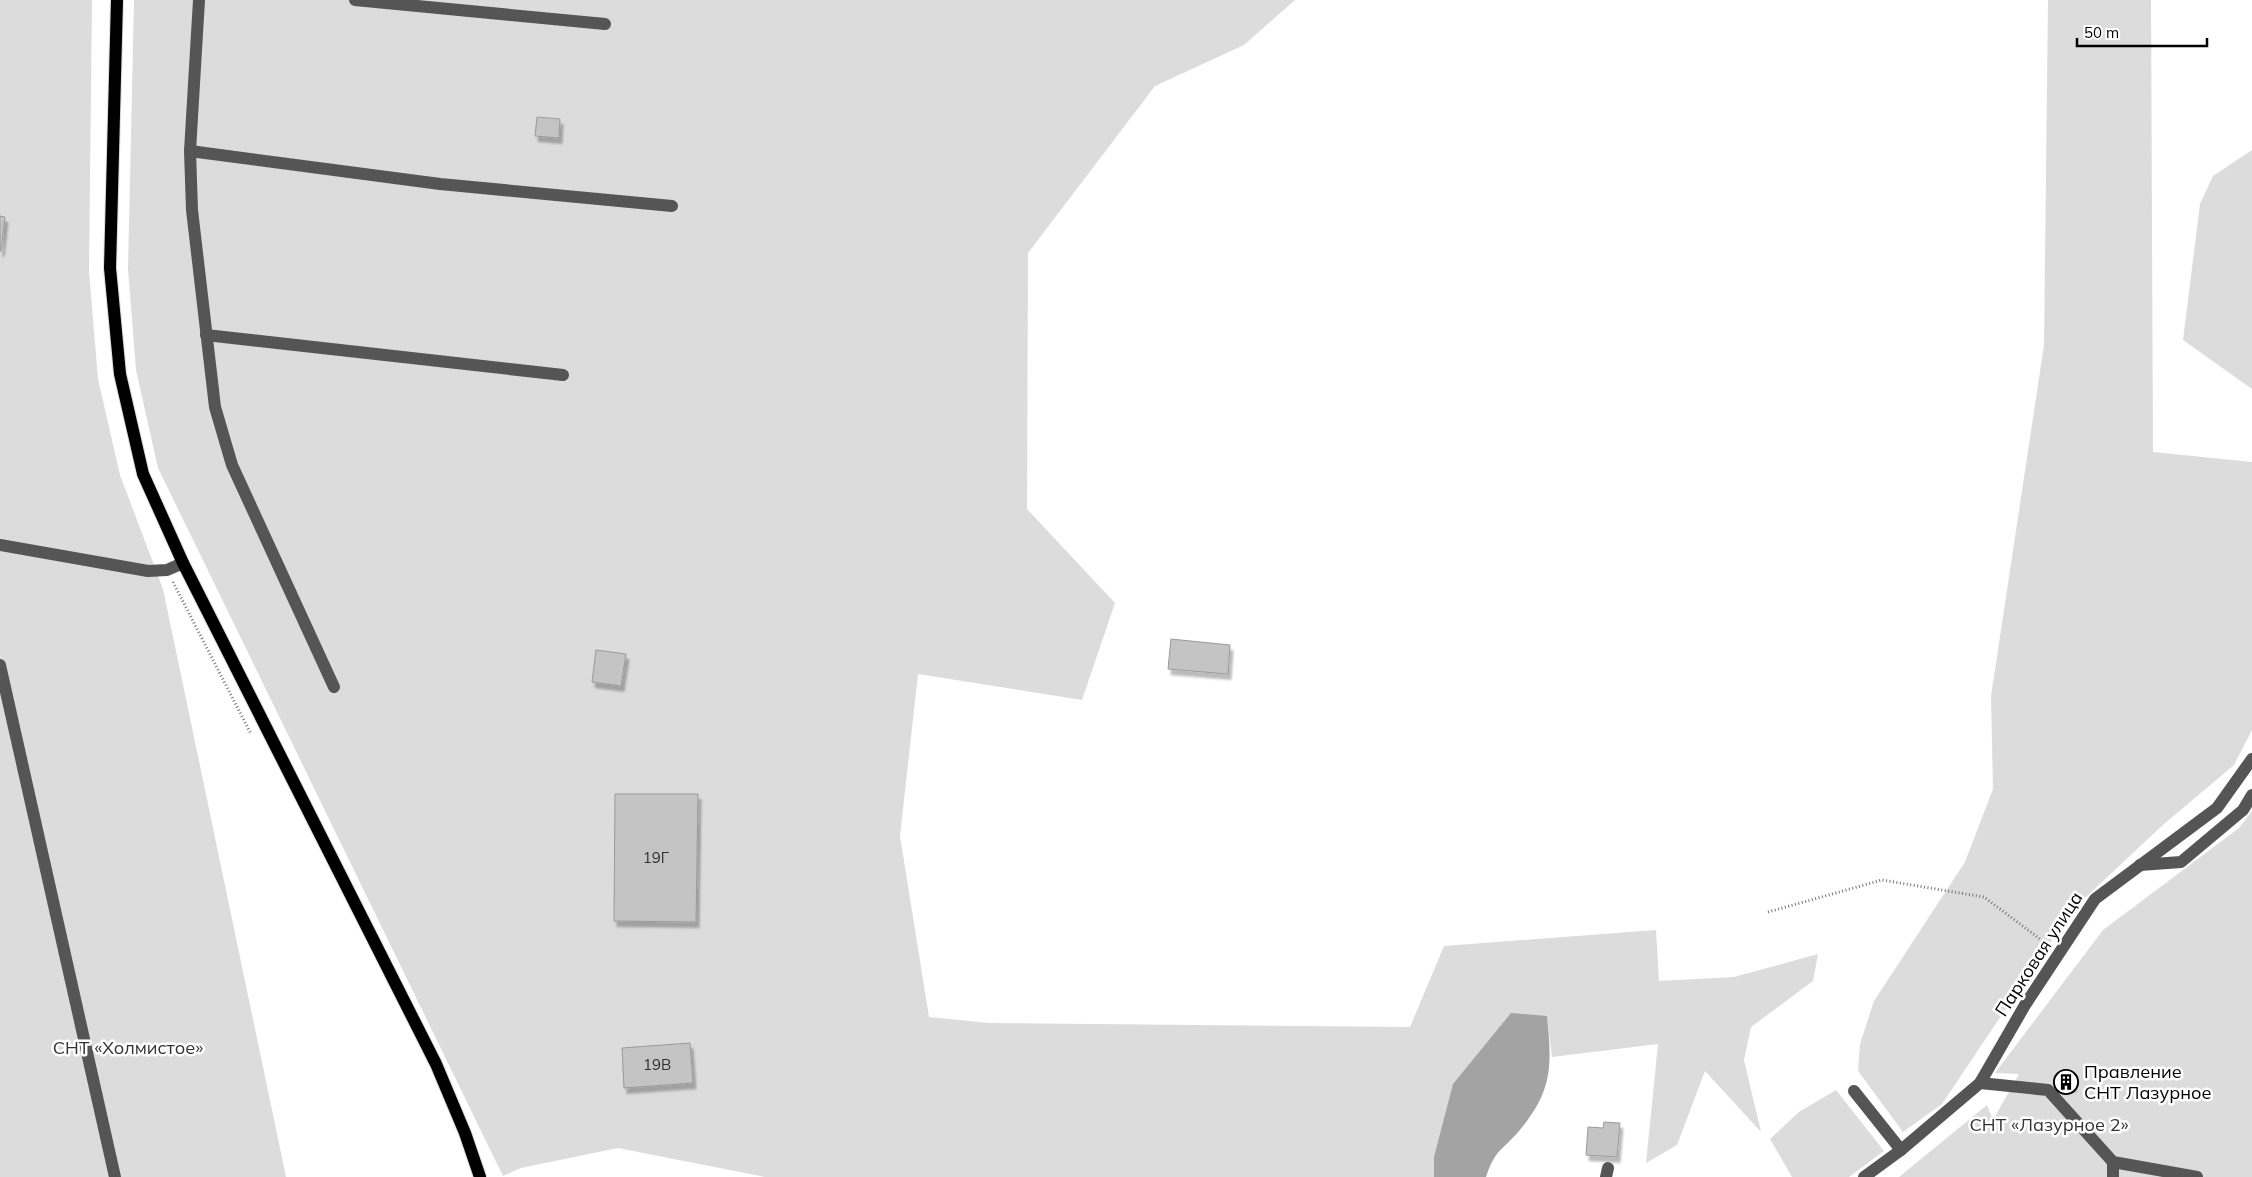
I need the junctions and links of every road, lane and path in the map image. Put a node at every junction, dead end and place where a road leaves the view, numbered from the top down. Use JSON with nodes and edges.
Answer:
{"nodes":[{"id":1,"x":117,"y":0,"type":"edge"},
{"id":2,"x":199,"y":0,"type":"edge"},
{"id":3,"x":355,"y":0,"type":"edge"},
{"id":4,"x":606,"y":24,"type":"dead end"},
{"id":5,"x":190,"y":151,"type":"junction"},
{"id":6,"x":672,"y":206,"type":"dead end"},
{"id":7,"x":206,"y":335,"type":"junction"},
{"id":8,"x":563,"y":375,"type":"dead end"},
{"id":9,"x":0,"y":545,"type":"edge"},
{"id":10,"x":183,"y":563,"type":"junction"},
{"id":11,"x":167,"y":570,"type":"junction"},
{"id":12,"x":0,"y":665,"type":"edge"},
{"id":13,"x":334,"y":687,"type":"dead end"},
{"id":14,"x":252,"y":737,"type":"dead end"},
{"id":15,"x":2252,"y":759,"type":"edge"},
{"id":16,"x":2252,"y":795,"type":"edge"},
{"id":17,"x":2140,"y":865,"type":"junction"},
{"id":18,"x":1768,"y":912,"type":"dead end"},
{"id":19,"x":2059,"y":953,"type":"junction"},
{"id":20,"x":1980,"y":1083,"type":"junction"},
{"id":21,"x":1854,"y":1091,"type":"dead end"},
{"id":22,"x":1901,"y":1150,"type":"junction"},
{"id":23,"x":2113,"y":1162,"type":"junction"},
{"id":24,"x":115,"y":1177,"type":"edge"},
{"id":25,"x":480,"y":1177,"type":"edge"},
{"id":26,"x":1864,"y":1177,"type":"edge"},
{"id":27,"x":2113,"y":1177,"type":"edge"},
{"id":28,"x":2197,"y":1177,"type":"edge"}],
"edges":[{"from":1,"to":10,"type":"main road"},
{"from":2,"to":5,"type":"street"},
{"from":3,"to":4,"type":"street"},
{"from":5,"to":6,"type":"street"},
{"from":5,"to":7,"type":"street"},
{"from":7,"to":8,"type":"street"},
{"from":7,"to":13,"type":"street"},
{"from":9,"to":11,"type":"street"},
{"from":10,"to":11,"type":"street"},
{"from":10,"to":25,"type":"main road"},
{"from":11,"to":14,"type":"path"},
{"from":12,"to":24,"type":"street"},
{"from":15,"to":17,"type":"street","name":"Парковая улица"},
{"from":16,"to":17,"type":"street"},
{"from":17,"to":19,"type":"street","name":"Парковая улица"},
{"from":18,"to":19,"type":"path"},
{"from":19,"to":20,"type":"street","name":"Парковая улица"},
{"from":20,"to":22,"type":"street","name":"Парковая улица"},
{"from":20,"to":23,"type":"street"},
{"from":21,"to":22,"type":"street"},
{"from":22,"to":26,"type":"street","name":"Парковая улица"},
{"from":23,"to":27,"type":"street"},
{"from":23,"to":28,"type":"street"}]}
